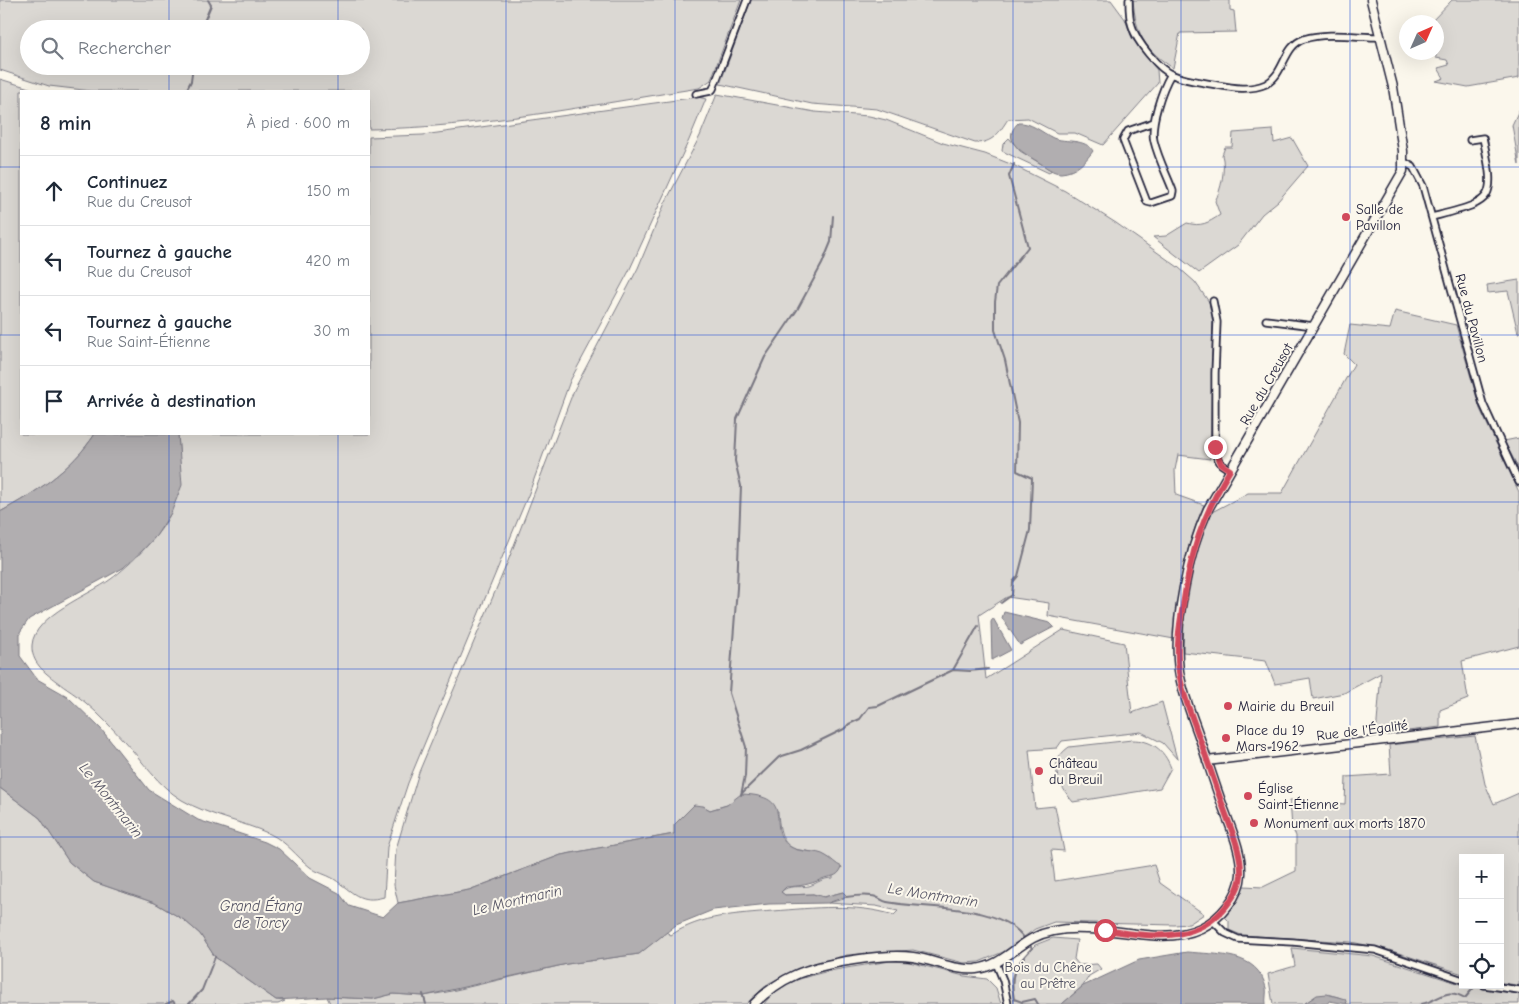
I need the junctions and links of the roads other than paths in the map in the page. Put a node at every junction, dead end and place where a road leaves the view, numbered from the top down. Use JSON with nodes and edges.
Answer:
{"nodes":[{"id":1,"x":747,"y":0,"type":"edge"},
{"id":2,"x":1129,"y":0,"type":"edge"},
{"id":3,"x":1371,"y":0,"type":"edge"},
{"id":4,"x":1380,"y":38,"type":"junction"},
{"id":5,"x":1170,"y":74,"type":"junction"},
{"id":6,"x":696,"y":94,"type":"dead end"},
{"id":7,"x":1154,"y":122,"type":"junction"},
{"id":8,"x":1470,"y":140,"type":"dead end"},
{"id":9,"x":1404,"y":162,"type":"junction"},
{"id":10,"x":1432,"y":217,"type":"junction"},
{"id":11,"x":1214,"y":301,"type":"dead end"},
{"id":12,"x":1266,"y":320,"type":"dead end"},
{"id":13,"x":1314,"y":326,"type":"junction"},
{"id":14,"x":1230,"y":470,"type":"junction"},
{"id":15,"x":1519,"y":482,"type":"edge"},
{"id":16,"x":1519,"y":724,"type":"edge"},
{"id":17,"x":1207,"y":760,"type":"junction"},
{"id":18,"x":1213,"y":921,"type":"junction"},
{"id":19,"x":996,"y":963,"type":"junction"},
{"id":20,"x":1459,"y":979,"type":"edge"},
{"id":21,"x":1504,"y":988,"type":"edge"},
{"id":22,"x":1519,"y":990,"type":"edge"},
{"id":23,"x":754,"y":1004,"type":"edge"},
{"id":24,"x":1008,"y":1004,"type":"edge"}],
"edges":[{"from":1,"to":6,"type":"street"},
{"from":2,"to":5,"type":"street"},
{"from":3,"to":4,"type":"street","name":"Rue du Creusot"},
{"from":4,"to":5,"type":"street"},
{"from":4,"to":9,"type":"street","name":"Rue du Creusot"},
{"from":5,"to":7,"type":"street"},
{"from":7,"to":7,"type":"street"},
{"from":8,"to":10,"type":"street"},
{"from":9,"to":10,"type":"street","name":"Rue du Pavillon"},
{"from":9,"to":13,"type":"street","name":"Rue du Creusot"},
{"from":10,"to":15,"type":"street","name":"Rue du Pavillon"},
{"from":11,"to":14,"type":"street"},
{"from":12,"to":13,"type":"street"},
{"from":13,"to":14,"type":"street","name":"Rue du Creusot"},
{"from":14,"to":17,"type":"street","name":"Rue du Creusot"},
{"from":16,"to":17,"type":"street","name":"Rue de l'Égalité"},
{"from":17,"to":18,"type":"street","name":"Rue du Creusot"},
{"from":18,"to":19,"type":"street","name":"Rue du Creusot"},
{"from":18,"to":20,"type":"street"},
{"from":19,"to":23,"type":"street","name":"Rue du Creusot"},
{"from":19,"to":24,"type":"street"},
{"from":21,"to":22,"type":"street"}]}
